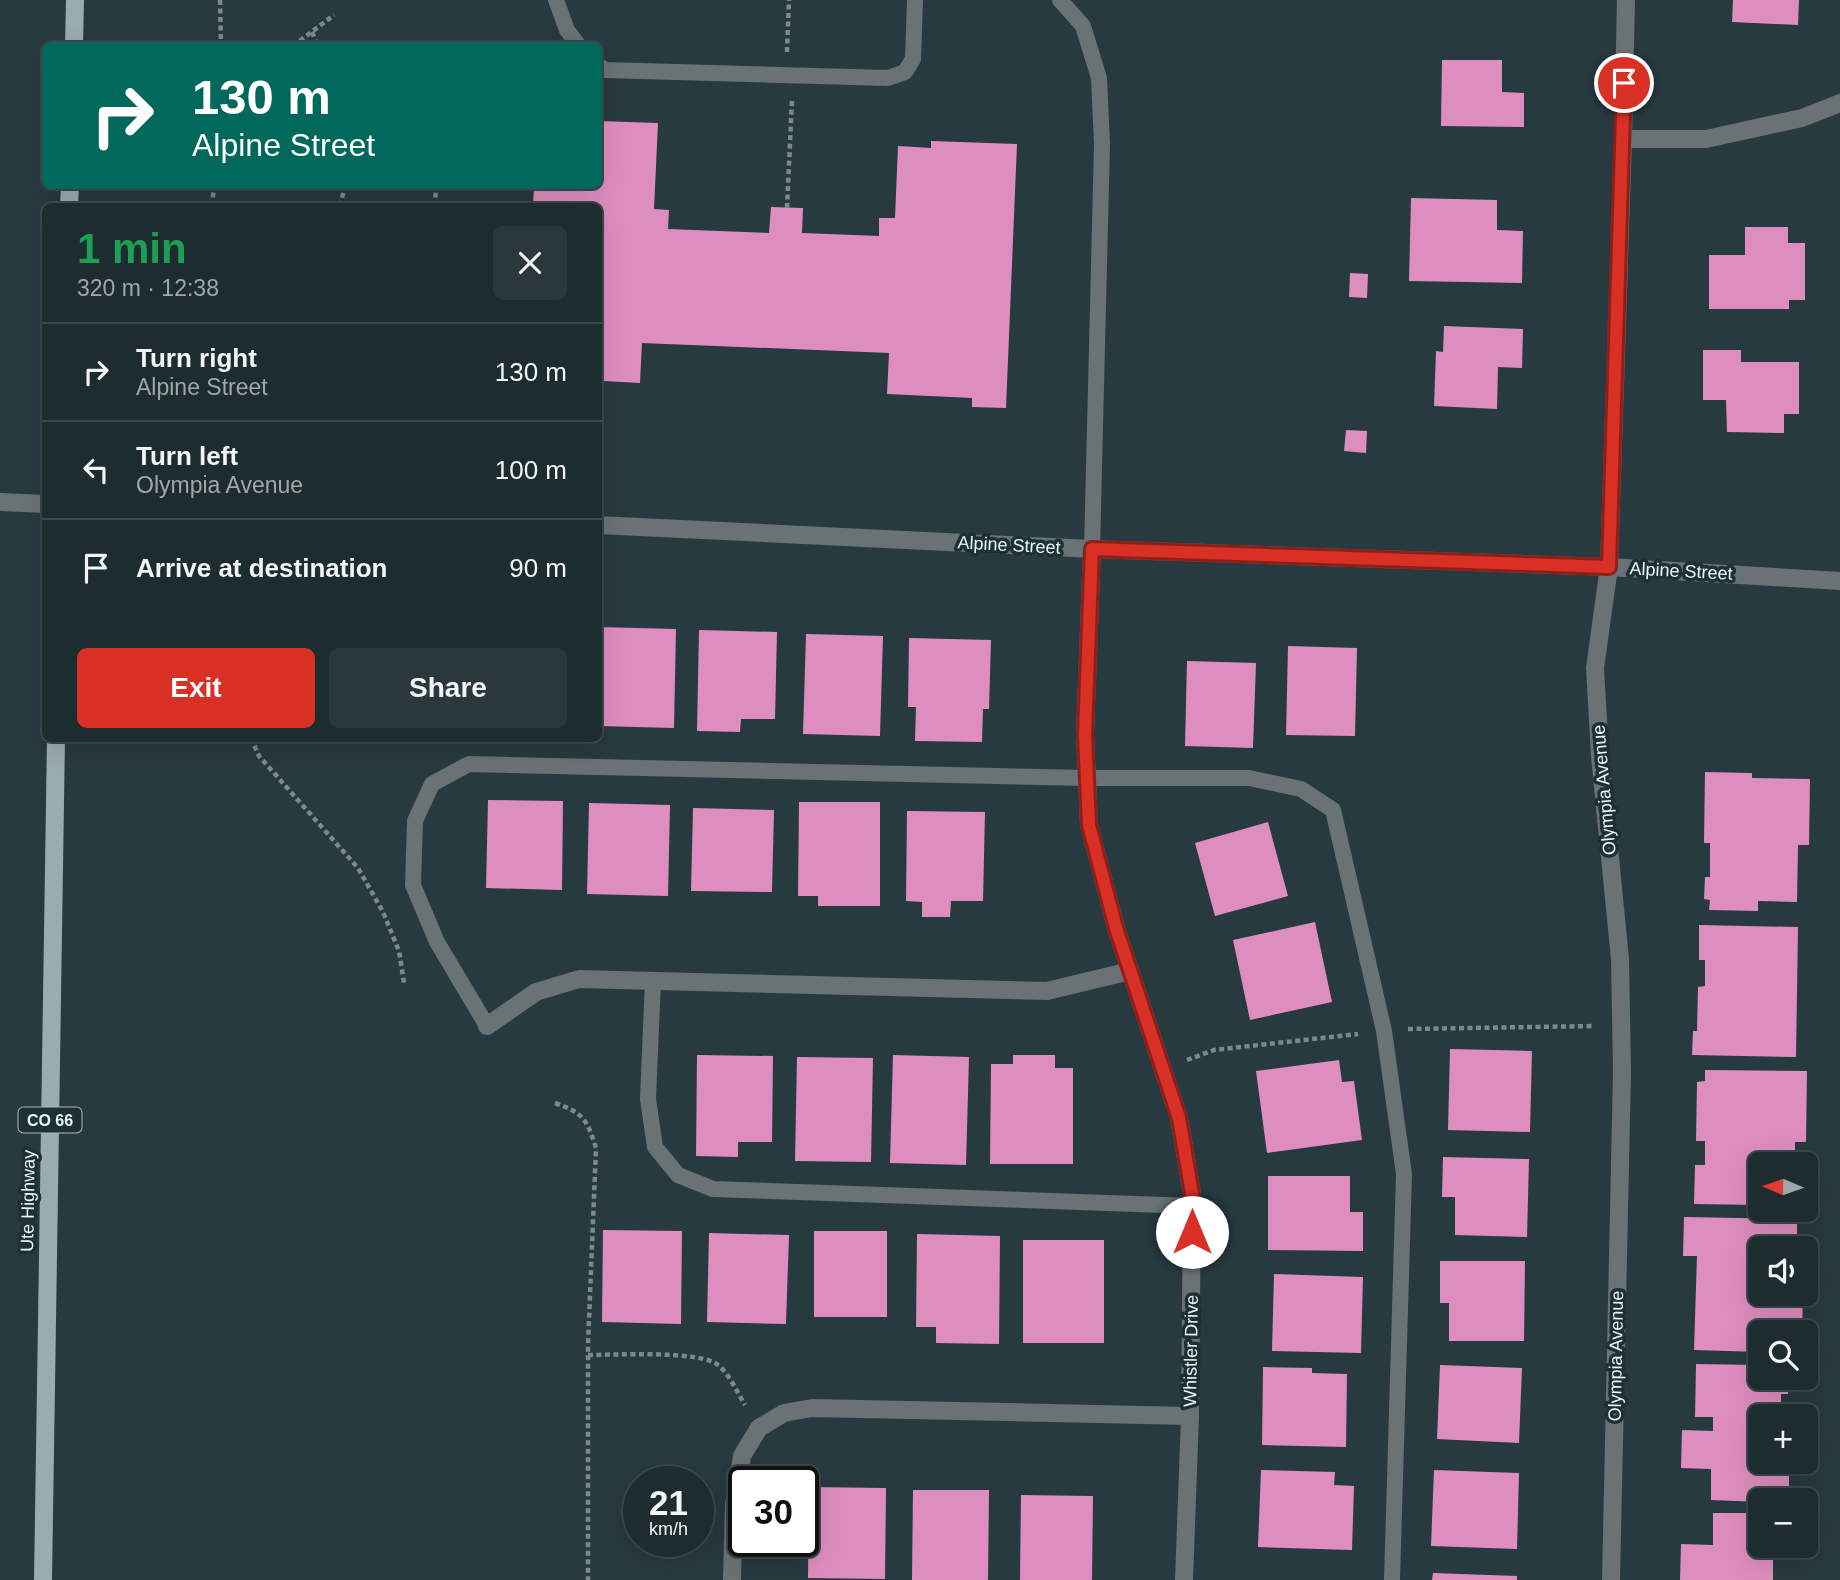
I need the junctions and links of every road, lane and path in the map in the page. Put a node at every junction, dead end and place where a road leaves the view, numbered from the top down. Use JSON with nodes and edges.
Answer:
{"nodes":[{"id":1,"x":75,"y":0,"type":"edge"},
{"id":2,"x":220,"y":0,"type":"edge"},
{"id":3,"x":556,"y":0,"type":"edge"},
{"id":4,"x":789,"y":0,"type":"edge"},
{"id":5,"x":915,"y":0,"type":"edge"},
{"id":6,"x":1060,"y":0,"type":"edge"},
{"id":7,"x":1626,"y":0,"type":"edge"},
{"id":8,"x":334,"y":15,"type":"dead end"},
{"id":9,"x":312,"y":32,"type":"junction"},
{"id":10,"x":74,"y":42,"type":"edge"},
{"id":11,"x":221,"y":42,"type":"edge"},
{"id":12,"x":298,"y":42,"type":"edge"},
{"id":13,"x":316,"y":42,"type":"edge"},
{"id":14,"x":576,"y":42,"type":"edge"},
{"id":15,"x":602,"y":68,"type":"edge"},
{"id":16,"x":787,"y":75,"type":"junction"},
{"id":17,"x":1840,"y":103,"type":"edge"},
{"id":18,"x":791,"y":125,"type":"dead end"},
{"id":19,"x":1623,"y":139,"type":"junction"},
{"id":20,"x":788,"y":208,"type":"dead end"},
{"id":21,"x":0,"y":502,"type":"edge"},
{"id":22,"x":42,"y":504,"type":"edge"},
{"id":23,"x":602,"y":526,"type":"edge"},
{"id":24,"x":1092,"y":549,"type":"junction"},
{"id":25,"x":1609,"y":567,"type":"junction"},
{"id":26,"x":1840,"y":581,"type":"edge"},
{"id":27,"x":56,"y":742,"type":"edge"},
{"id":28,"x":253,"y":742,"type":"edge"},
{"id":29,"x":1087,"y":778,"type":"junction"},
{"id":30,"x":1130,"y":971,"type":"junction"},
{"id":31,"x":653,"y":981,"type":"junction"},
{"id":32,"x":404,"y":983,"type":"dead end"},
{"id":33,"x":487,"y":1027,"type":"joint"},
{"id":34,"x":555,"y":1103,"type":"dead end"},
{"id":35,"x":1192,"y":1206,"type":"junction"},
{"id":36,"x":588,"y":1354,"type":"junction"},
{"id":37,"x":1190,"y":1416,"type":"junction"},
{"id":38,"x":759,"y":1428,"type":"junction"},
{"id":39,"x":43,"y":1580,"type":"edge"},
{"id":40,"x":588,"y":1580,"type":"edge"},
{"id":41,"x":732,"y":1580,"type":"edge"},
{"id":42,"x":1184,"y":1580,"type":"edge"},
{"id":43,"x":1392,"y":1580,"type":"edge"},
{"id":44,"x":1611,"y":1580,"type":"edge"}],
"edges":[{"from":1,"to":10,"type":"main road"},
{"from":2,"to":11,"type":"path"},
{"from":3,"to":14,"type":"lane"},
{"from":4,"to":16,"type":"path"},
{"from":5,"to":16,"type":"lane"},
{"from":6,"to":24,"type":"lane"},
{"from":7,"to":19,"type":"street","name":"Olympia Avenue"},
{"from":8,"to":9,"type":"path"},
{"from":9,"to":12,"type":"path"},
{"from":9,"to":13,"type":"path"},
{"from":15,"to":16,"type":"lane"},
{"from":17,"to":19,"type":"street"},
{"from":18,"to":20,"type":"path"},
{"from":19,"to":25,"type":"street","name":"Olympia Avenue"},
{"from":21,"to":22,"type":"street"},
{"from":23,"to":24,"type":"street","name":"Alpine Street"},
{"from":24,"to":25,"type":"street","name":"Alpine Street"},
{"from":24,"to":29,"type":"street","name":"Whistler Drive"},
{"from":25,"to":26,"type":"street","name":"Alpine Street"},
{"from":25,"to":44,"type":"street","name":"Olympia Avenue"},
{"from":27,"to":39,"type":"main road","name":"Ute Highway","number":"CO 66"},
{"from":28,"to":32,"type":"path"},
{"from":29,"to":30,"type":"street","name":"Whistler Drive"},
{"from":29,"to":33,"type":"lane"},
{"from":29,"to":43,"type":"lane"},
{"from":30,"to":31,"type":"street"},
{"from":30,"to":35,"type":"street","name":"Whistler Drive"},
{"from":31,"to":33,"type":"street"},
{"from":31,"to":35,"type":"lane"},
{"from":34,"to":36,"type":"path"},
{"from":35,"to":37,"type":"street","name":"Whistler Drive"},
{"from":36,"to":38,"type":"path"},
{"from":36,"to":40,"type":"path"},
{"from":37,"to":38,"type":"street"},
{"from":37,"to":42,"type":"street","name":"Whistler Drive"},
{"from":38,"to":41,"type":"street"}]}
